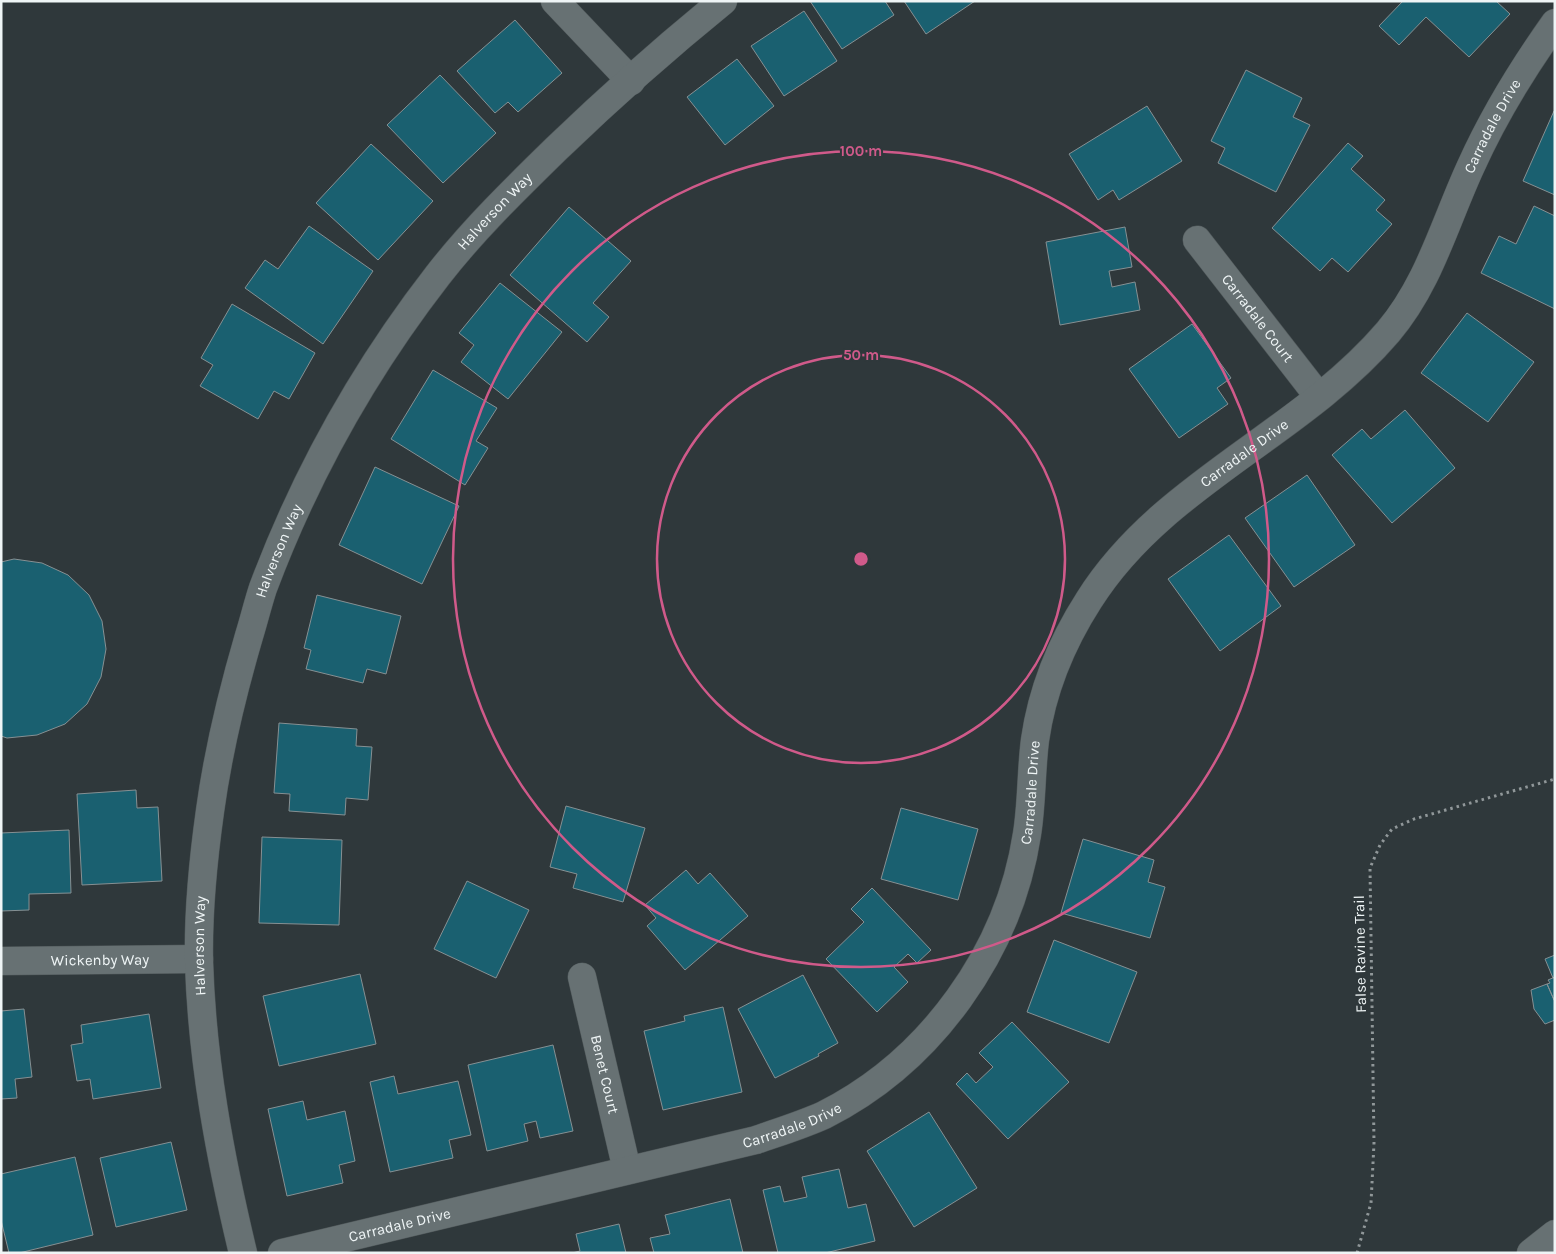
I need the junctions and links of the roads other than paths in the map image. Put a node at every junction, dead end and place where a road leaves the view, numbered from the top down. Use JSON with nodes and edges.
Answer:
{"nodes":[{"id":1,"x":555,"y":1,"type":"edge"},
{"id":2,"x":723,"y":1,"type":"edge"},
{"id":3,"x":1555,"y":23,"type":"edge"},
{"id":4,"x":631,"y":81,"type":"junction"},
{"id":5,"x":1197,"y":240,"type":"dead end"},
{"id":6,"x":1319,"y":397,"type":"junction"},
{"id":7,"x":199,"y":959,"type":"junction"},
{"id":8,"x":1,"y":961,"type":"edge"},
{"id":9,"x":582,"y":977,"type":"dead end"},
{"id":10,"x":627,"y":1170,"type":"junction"},
{"id":11,"x":1555,"y":1234,"type":"edge"},
{"id":12,"x":243,"y":1253,"type":"edge"},
{"id":13,"x":282,"y":1253,"type":"edge"},
{"id":14,"x":1531,"y":1253,"type":"edge"}],
"edges":[{"from":1,"to":4,"type":"street"},
{"from":2,"to":4,"type":"street","name":"Halverson Way"},
{"from":3,"to":6,"type":"street","name":"Carradale Drive"},
{"from":4,"to":7,"type":"street","name":"Halverson Way"},
{"from":5,"to":6,"type":"street","name":"Carradale Court"},
{"from":6,"to":10,"type":"street","name":"Carradale Drive"},
{"from":7,"to":8,"type":"street","name":"Wickenby Way"},
{"from":7,"to":12,"type":"street","name":"Halverson Way"},
{"from":9,"to":10,"type":"street","name":"Benet Court"},
{"from":10,"to":13,"type":"street","name":"Carradale Drive"},
{"from":11,"to":14,"type":"street"}]}
